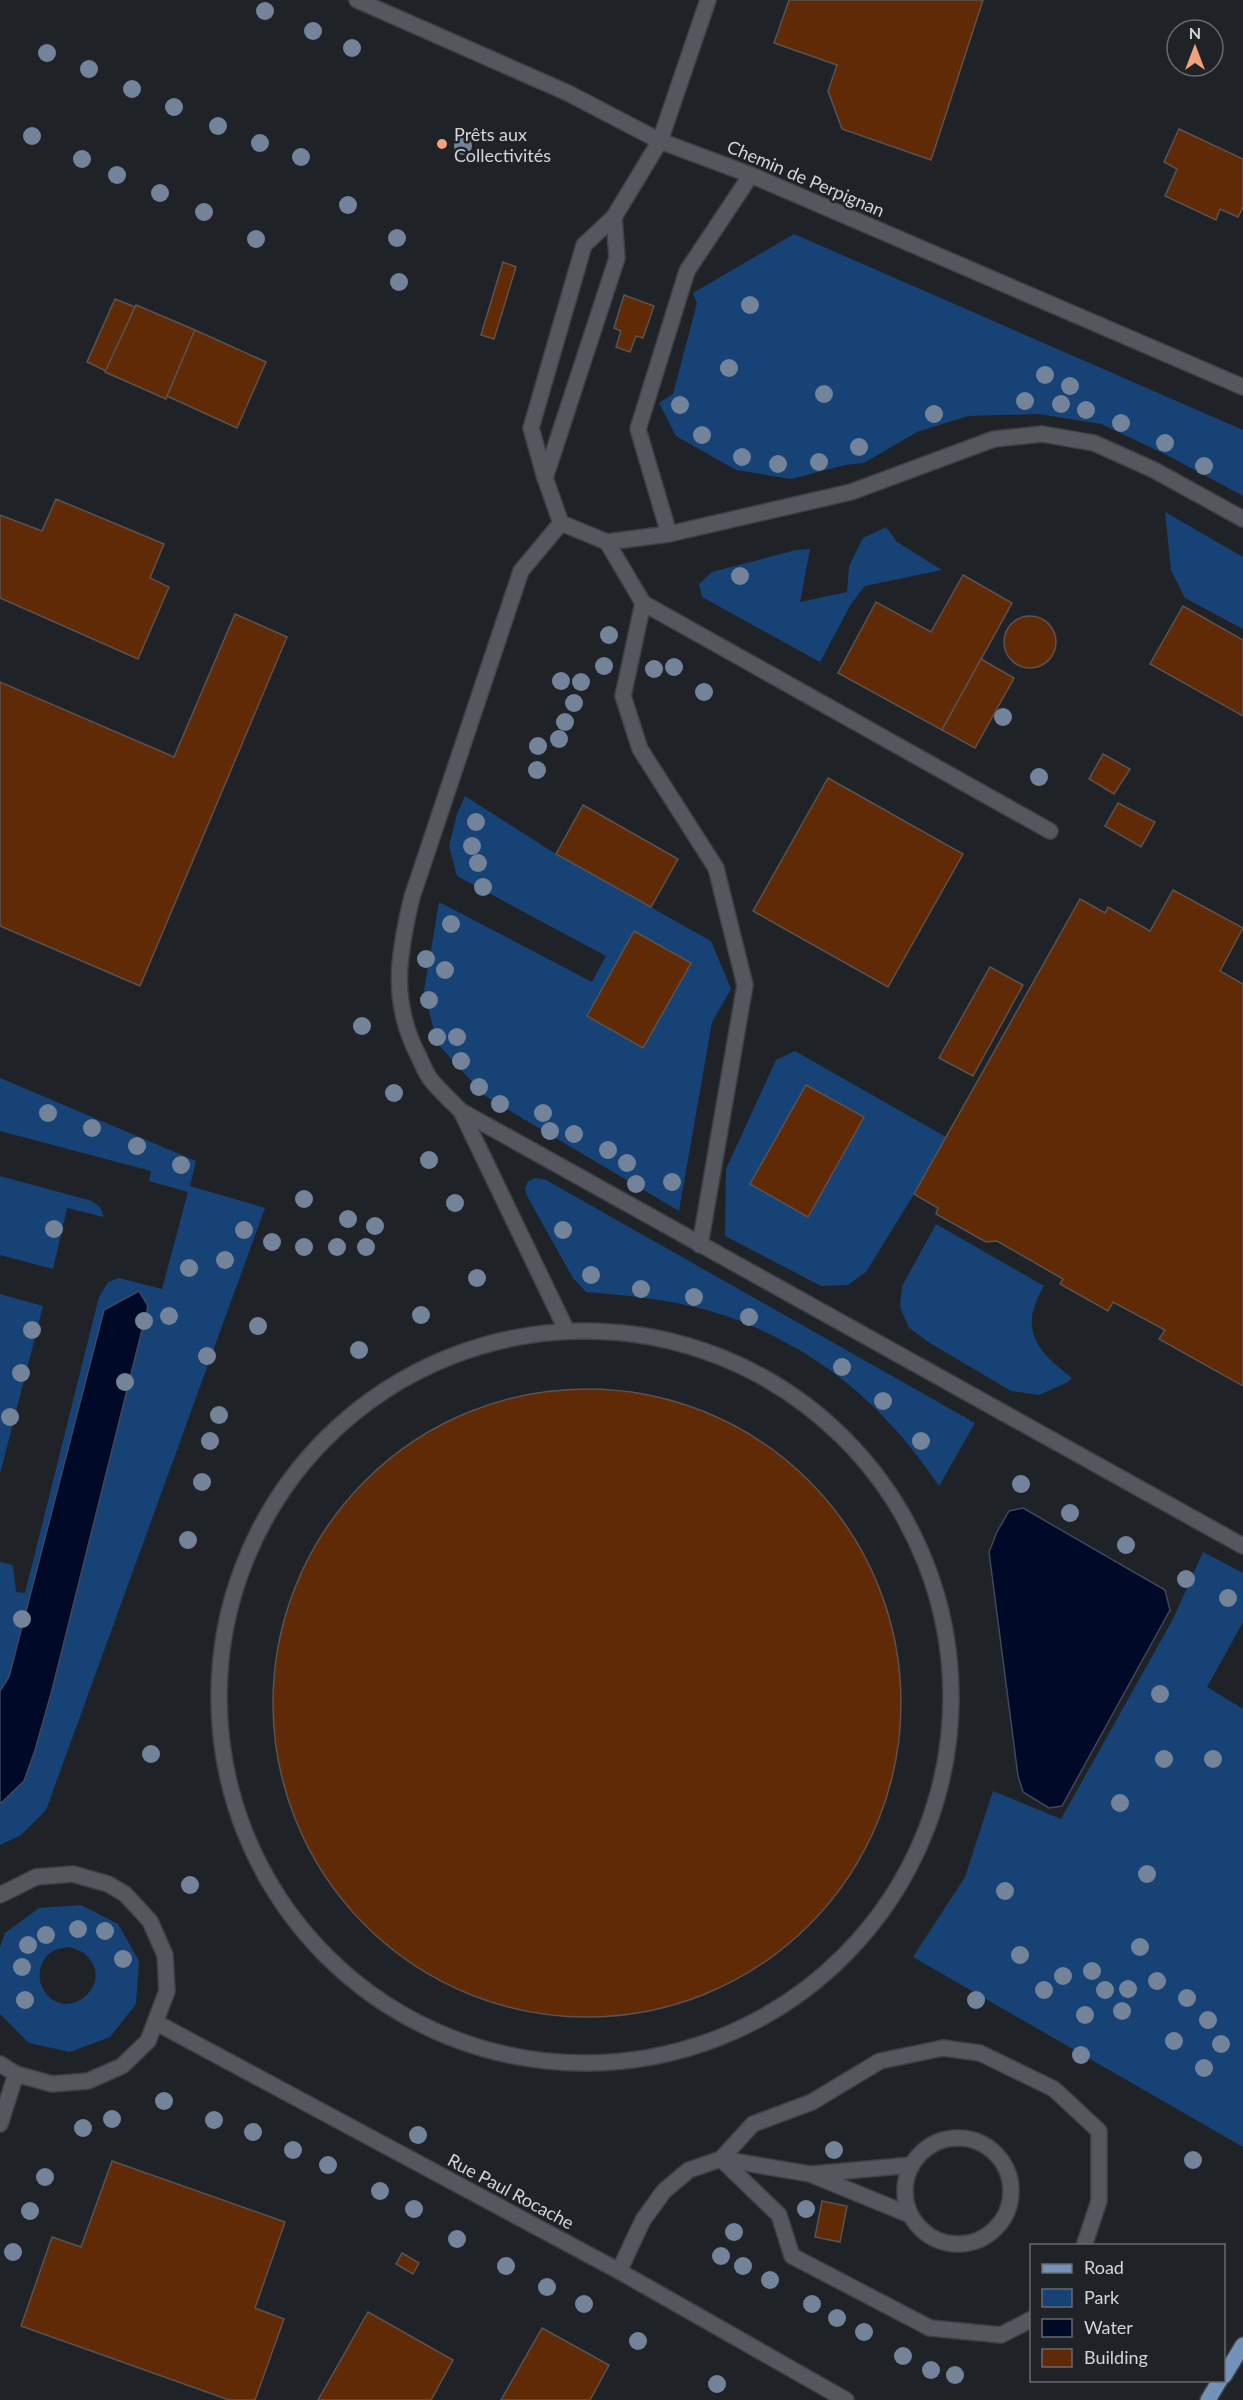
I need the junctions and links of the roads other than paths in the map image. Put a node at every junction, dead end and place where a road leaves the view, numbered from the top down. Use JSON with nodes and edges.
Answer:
{"nodes":[{"id":1,"x":357,"y":0,"type":"edge"},
{"id":2,"x":708,"y":0,"type":"edge"},
{"id":3,"x":660,"y":141,"type":"junction"},
{"id":4,"x":751,"y":175,"type":"junction"},
{"id":5,"x":614,"y":217,"type":"junction"},
{"id":6,"x":1243,"y":387,"type":"edge"},
{"id":7,"x":545,"y":478,"type":"junction"},
{"id":8,"x":1243,"y":519,"type":"edge"},
{"id":9,"x":561,"y":523,"type":"junction"},
{"id":10,"x":669,"y":534,"type":"junction"},
{"id":11,"x":607,"y":542,"type":"junction"},
{"id":12,"x":644,"y":603,"type":"junction"},
{"id":13,"x":1050,"y":831,"type":"dead end"},
{"id":14,"x":461,"y":1111,"type":"junction"},
{"id":15,"x":700,"y":1245,"type":"junction"},
{"id":16,"x":566,"y":1329,"type":"junction"},
{"id":17,"x":1243,"y":1545,"type":"edge"},
{"id":18,"x":0,"y":1895,"type":"edge"},
{"id":19,"x":155,"y":2022,"type":"junction"},
{"id":20,"x":0,"y":2064,"type":"edge"},
{"id":21,"x":16,"y":2074,"type":"junction"},
{"id":22,"x":0,"y":2124,"type":"edge"},
{"id":23,"x":721,"y":2159,"type":"junction"},
{"id":24,"x":912,"y":2165,"type":"junction"},
{"id":25,"x":810,"y":2174,"type":"junction"},
{"id":26,"x":910,"y":2215,"type":"junction"},
{"id":27,"x":1085,"y":2244,"type":"edge"},
{"id":28,"x":619,"y":2271,"type":"junction"},
{"id":29,"x":1030,"y":2320,"type":"edge"},
{"id":30,"x":1243,"y":2345,"type":"edge"},
{"id":31,"x":1225,"y":2374,"type":"edge"},
{"id":32,"x":1219,"y":2382,"type":"edge"},
{"id":33,"x":846,"y":2400,"type":"edge"},
{"id":34,"x":1208,"y":2400,"type":"edge"}],
"edges":[{"from":1,"to":3,"type":"street","name":"Chemin de Perpignan"},
{"from":2,"to":3,"type":"street"},
{"from":3,"to":4,"type":"street","name":"Chemin de Perpignan"},
{"from":3,"to":5,"type":"street"},
{"from":4,"to":6,"type":"street","name":"Chemin de Perpignan"},
{"from":4,"to":10,"type":"street"},
{"from":5,"to":7,"type":"street"},
{"from":5,"to":7,"type":"street"},
{"from":7,"to":9,"type":"street"},
{"from":8,"to":10,"type":"street"},
{"from":9,"to":11,"type":"street"},
{"from":9,"to":14,"type":"street"},
{"from":10,"to":11,"type":"street"},
{"from":11,"to":12,"type":"street"},
{"from":12,"to":13,"type":"street"},
{"from":12,"to":15,"type":"street"},
{"from":14,"to":15,"type":"street"},
{"from":14,"to":16,"type":"street"},
{"from":15,"to":17,"type":"street"},
{"from":16,"to":16,"type":"street"},
{"from":18,"to":19,"type":"street"},
{"from":19,"to":21,"type":"street"},
{"from":19,"to":28,"type":"street","name":"Rue Paul Rocache"},
{"from":20,"to":21,"type":"street"},
{"from":21,"to":22,"type":"street"},
{"from":23,"to":25,"type":"street"},
{"from":23,"to":27,"type":"street"},
{"from":23,"to":28,"type":"street"},
{"from":23,"to":29,"type":"street"},
{"from":24,"to":25,"type":"street"},
{"from":24,"to":26,"type":"street"},
{"from":24,"to":26,"type":"street"},
{"from":25,"to":26,"type":"street"},
{"from":28,"to":33,"type":"street","name":"Rue Paul Rocache"},
{"from":30,"to":31,"type":"main road"},
{"from":32,"to":34,"type":"main road"}]}
